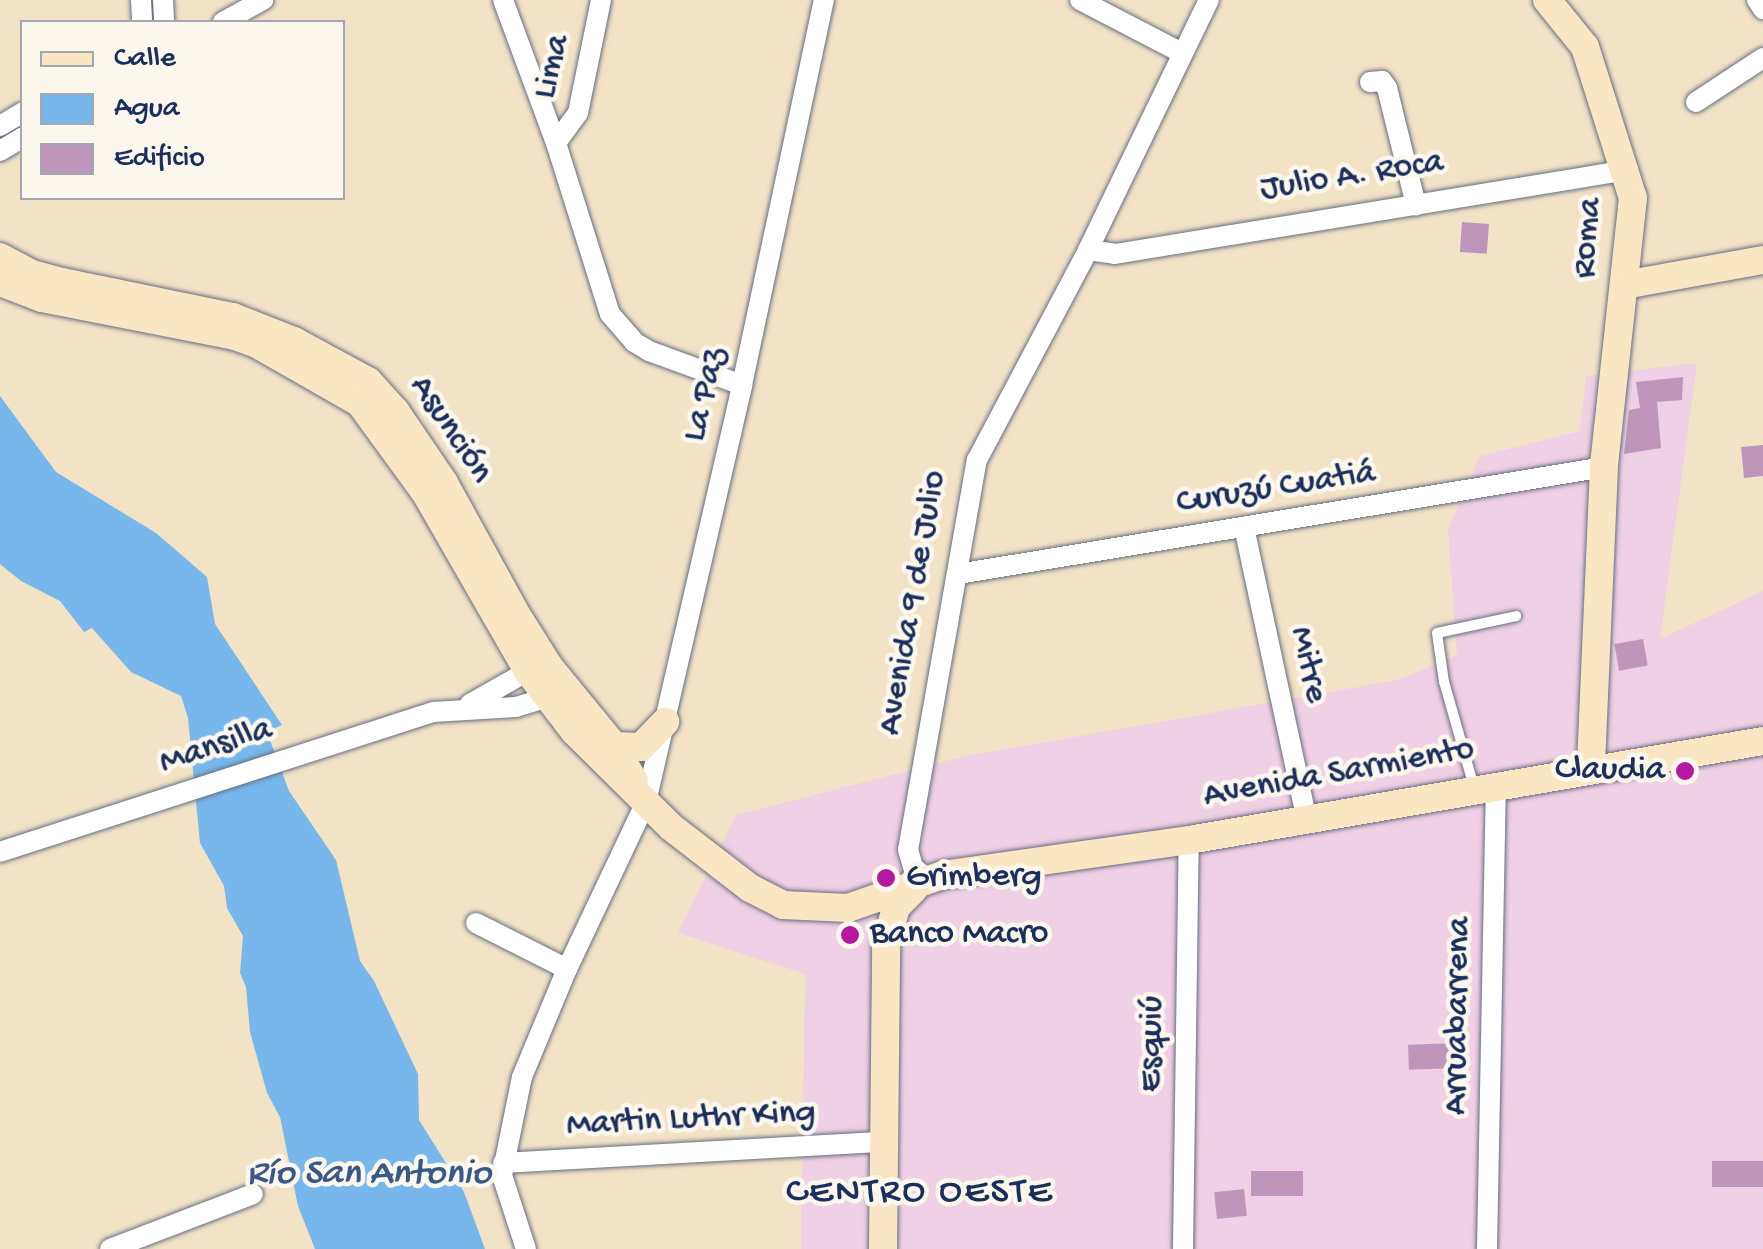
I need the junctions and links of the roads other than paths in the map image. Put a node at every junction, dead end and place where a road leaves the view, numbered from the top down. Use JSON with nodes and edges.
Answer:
{"nodes":[{"id":1,"x":262,"y":0,"type":"edge"},
{"id":2,"x":503,"y":0,"type":"edge"},
{"id":3,"x":601,"y":0,"type":"edge"},
{"id":4,"x":824,"y":0,"type":"edge"},
{"id":5,"x":1080,"y":0,"type":"edge"},
{"id":6,"x":1209,"y":0,"type":"edge"},
{"id":7,"x":1546,"y":0,"type":"edge"},
{"id":8,"x":1758,"y":0,"type":"edge"},
{"id":9,"x":1763,"y":9,"type":"edge"},
{"id":10,"x":227,"y":20,"type":"edge"},
{"id":11,"x":1182,"y":53,"type":"junction"},
{"id":12,"x":1763,"y":58,"type":"edge"},
{"id":13,"x":1370,"y":82,"type":"dead end"},
{"id":14,"x":1696,"y":102,"type":"dead end"},
{"id":15,"x":556,"y":143,"type":"junction"},
{"id":16,"x":1628,"y":170,"type":"junction"},
{"id":17,"x":1416,"y":205,"type":"junction"},
{"id":18,"x":1088,"y":250,"type":"junction"},
{"id":19,"x":0,"y":257,"type":"edge"},
{"id":20,"x":1763,"y":260,"type":"edge"},
{"id":21,"x":0,"y":282,"type":"edge"},
{"id":22,"x":1624,"y":285,"type":"junction"},
{"id":23,"x":742,"y":385,"type":"junction"},
{"id":24,"x":1598,"y":460,"type":"junction"},
{"id":25,"x":1244,"y":527,"type":"junction"},
{"id":26,"x":958,"y":574,"type":"junction"},
{"id":27,"x":1516,"y":616,"type":"dead end"},
{"id":28,"x":547,"y":680,"type":"junction"},
{"id":29,"x":454,"y":710,"type":"junction"},
{"id":30,"x":664,"y":722,"type":"junction"},
{"id":31,"x":1763,"y":741,"type":"edge"},
{"id":32,"x":614,"y":746,"type":"junction"},
{"id":33,"x":1591,"y":768,"type":"junction"},
{"id":34,"x":1485,"y":786,"type":"junction"},
{"id":35,"x":646,"y":802,"type":"junction"},
{"id":36,"x":1306,"y":817,"type":"junction"},
{"id":37,"x":0,"y":830,"type":"edge"},
{"id":38,"x":1189,"y":840,"type":"junction"},
{"id":39,"x":8,"y":849,"type":"edge"},
{"id":40,"x":927,"y":880,"type":"junction"},
{"id":41,"x":848,"y":908,"type":"junction"},
{"id":42,"x":476,"y":923,"type":"dead end"},
{"id":43,"x":886,"y":946,"type":"junction"},
{"id":44,"x":567,"y":969,"type":"junction"},
{"id":45,"x":882,"y":1142,"type":"junction"},
{"id":46,"x":503,"y":1163,"type":"junction"},
{"id":47,"x":253,"y":1194,"type":"dead end"},
{"id":48,"x":110,"y":1249,"type":"edge"},
{"id":49,"x":526,"y":1249,"type":"edge"},
{"id":50,"x":883,"y":1249,"type":"edge"},
{"id":51,"x":1183,"y":1249,"type":"edge"},
{"id":52,"x":1488,"y":1249,"type":"edge"}],
"edges":[{"from":1,"to":10,"type":"street"},
{"from":2,"to":15,"type":"street"},
{"from":3,"to":15,"type":"street","name":"Lima"},
{"from":4,"to":23,"type":"street","name":"La Paz"},
{"from":5,"to":11,"type":"street"},
{"from":6,"to":11,"type":"street","name":"Avenida 9 de Julio"},
{"from":7,"to":16,"type":"main road","name":"Roma"},
{"from":8,"to":9,"type":"street"},
{"from":11,"to":18,"type":"street","name":"Avenida 9 de Julio"},
{"from":12,"to":14,"type":"street"},
{"from":13,"to":17,"type":"street"},
{"from":15,"to":23,"type":"street"},
{"from":16,"to":17,"type":"street","name":"Julio A. Roca"},
{"from":16,"to":22,"type":"main road","name":"Roma"},
{"from":17,"to":18,"type":"street","name":"Julio A. Roca"},
{"from":18,"to":26,"type":"street","name":"Avenida 9 de Julio"},
{"from":19,"to":28,"type":"main road","name":"Asunción"},
{"from":20,"to":22,"type":"main road"},
{"from":21,"to":28,"type":"main road","name":"Asunción"},
{"from":22,"to":24,"type":"main road","name":"Roma"},
{"from":23,"to":30,"type":"street","name":"La Paz"},
{"from":24,"to":25,"type":"street","name":"Curuzú Cuatiá"},
{"from":24,"to":33,"type":"main road","name":"Roma"},
{"from":25,"to":26,"type":"street","name":"Curuzú Cuatiá"},
{"from":25,"to":36,"type":"street","name":"Mitre"},
{"from":26,"to":40,"type":"street","name":"Avenida 9 de Julio"},
{"from":27,"to":34,"type":"lane"},
{"from":28,"to":29,"type":"street","name":"Mansilla"},
{"from":28,"to":29,"type":"street","name":"Mansilla"},
{"from":28,"to":32,"type":"main road","name":"Asunción"},
{"from":28,"to":35,"type":"main road","name":"Asunción"},
{"from":29,"to":39,"type":"street","name":"Mansilla"},
{"from":30,"to":32,"type":"main road"},
{"from":30,"to":35,"type":"street","name":"La Paz"},
{"from":31,"to":33,"type":"main road","name":"Avenida Sarmiento"},
{"from":32,"to":35,"type":"main road","name":"Asunción"},
{"from":33,"to":34,"type":"main road","name":"Avenida Sarmiento"},
{"from":34,"to":36,"type":"main road","name":"Avenida Sarmiento"},
{"from":34,"to":52,"type":"street","name":"Arruabarrena"},
{"from":35,"to":41,"type":"main road","name":"Asunción"},
{"from":35,"to":44,"type":"street","name":"La Paz"},
{"from":36,"to":38,"type":"main road","name":"Avenida Sarmiento"},
{"from":37,"to":39,"type":"street"},
{"from":38,"to":40,"type":"main road","name":"Avenida Sarmiento"},
{"from":38,"to":51,"type":"street","name":"Esquiú"},
{"from":40,"to":41,"type":"main road","name":"Asunción"},
{"from":40,"to":43,"type":"main road"},
{"from":41,"to":43,"type":"main road"},
{"from":42,"to":44,"type":"street"},
{"from":43,"to":45,"type":"main road"},
{"from":44,"to":46,"type":"street","name":"La Paz"},
{"from":45,"to":46,"type":"street","name":"Martin Luthr King"},
{"from":45,"to":50,"type":"main road"},
{"from":46,"to":49,"type":"street"},
{"from":47,"to":48,"type":"street"}]}
